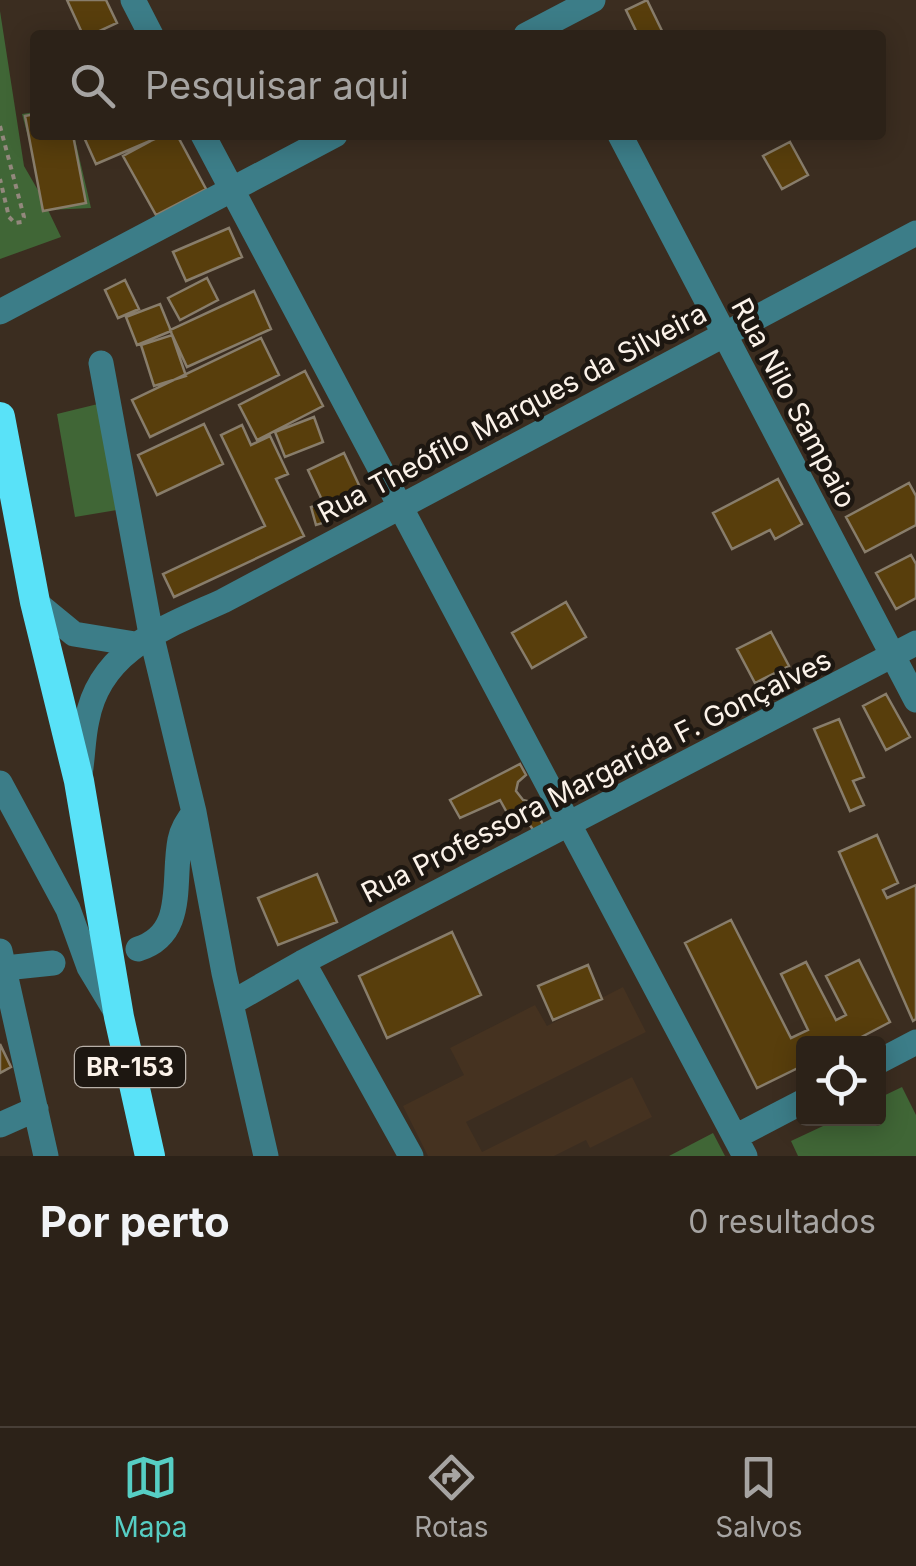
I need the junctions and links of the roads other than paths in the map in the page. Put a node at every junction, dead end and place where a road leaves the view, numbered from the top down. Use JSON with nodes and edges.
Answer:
{"nodes":[{"id":1,"x":133,"y":0,"type":"edge"},
{"id":2,"x":593,"y":0,"type":"edge"},
{"id":3,"x":558,"y":18,"type":"edge"},
{"id":4,"x":148,"y":30,"type":"edge"},
{"id":5,"x":535,"y":30,"type":"edge"},
{"id":6,"x":206,"y":140,"type":"edge"},
{"id":7,"x":325,"y":140,"type":"edge"},
{"id":8,"x":623,"y":140,"type":"edge"},
{"id":9,"x":231,"y":189,"type":"junction"},
{"id":10,"x":916,"y":233,"type":"edge"},
{"id":11,"x":0,"y":312,"type":"edge"},
{"id":12,"x":724,"y":334,"type":"junction"},
{"id":13,"x":101,"y":363,"type":"dead end"},
{"id":14,"x":0,"y":417,"type":"edge"},
{"id":15,"x":399,"y":505,"type":"junction"},
{"id":16,"x":35,"y":602,"type":"junction"},
{"id":17,"x":143,"y":639,"type":"junction"},
{"id":18,"x":916,"y":643,"type":"edge"},
{"id":19,"x":892,"y":655,"type":"junction"},
{"id":20,"x":916,"y":700,"type":"edge"},
{"id":21,"x":80,"y":781,"type":"junction"},
{"id":22,"x":0,"y":784,"type":"edge"},
{"id":23,"x":194,"y":812,"type":"junction"},
{"id":24,"x":569,"y":824,"type":"junction"},
{"id":25,"x":138,"y":950,"type":"dead end"},
{"id":26,"x":3,"y":959,"type":"edge"},
{"id":27,"x":303,"y":962,"type":"junction"},
{"id":28,"x":54,"y":963,"type":"dead end"},
{"id":29,"x":233,"y":1002,"type":"junction"},
{"id":30,"x":119,"y":1017,"type":"junction"},
{"id":31,"x":916,"y":1042,"type":"edge"},
{"id":32,"x":886,"y":1058,"type":"edge"},
{"id":33,"x":796,"y":1107,"type":"edge"},
{"id":34,"x":36,"y":1108,"type":"junction"},
{"id":35,"x":0,"y":1125,"type":"edge"},
{"id":36,"x":740,"y":1146,"type":"edge"},
{"id":37,"x":46,"y":1156,"type":"edge"},
{"id":38,"x":150,"y":1156,"type":"edge"},
{"id":39,"x":266,"y":1156,"type":"edge"},
{"id":40,"x":411,"y":1156,"type":"edge"}],
"edges":[{"from":1,"to":4,"type":"street"},
{"from":2,"to":3,"type":"street"},
{"from":3,"to":5,"type":"street"},
{"from":6,"to":9,"type":"street"},
{"from":7,"to":9,"type":"street"},
{"from":8,"to":12,"type":"street","name":"Rua Nilo Sampaio"},
{"from":9,"to":11,"type":"street"},
{"from":9,"to":15,"type":"street"},
{"from":10,"to":12,"type":"street","name":"Rua Theófilo Marques da Silveira"},
{"from":12,"to":15,"type":"street","name":"Rua Theófilo Marques da Silveira"},
{"from":12,"to":19,"type":"street","name":"Rua Nilo Sampaio"},
{"from":13,"to":17,"type":"street"},
{"from":14,"to":16,"type":"highway","number":"BR-153"},
{"from":15,"to":17,"type":"street","name":"Rua Theófilo Marques da Silveira"},
{"from":15,"to":24,"type":"street"},
{"from":16,"to":17,"type":"street"},
{"from":16,"to":21,"type":"highway","number":"BR-153"},
{"from":17,"to":21,"type":"street"},
{"from":17,"to":23,"type":"street"},
{"from":18,"to":19,"type":"street","name":"Rua Professora Margarida F. Gonçalves"},
{"from":19,"to":20,"type":"street","name":"Rua Nilo Sampaio"},
{"from":19,"to":24,"type":"street","name":"Rua Professora Margarida F. Gonçalves"},
{"from":21,"to":30,"type":"highway","number":"BR-153"},
{"from":22,"to":30,"type":"street"},
{"from":23,"to":25,"type":"street"},
{"from":23,"to":29,"type":"street"},
{"from":24,"to":27,"type":"street","name":"Rua Professora Margarida F. Gonçalves"},
{"from":24,"to":36,"type":"street"},
{"from":26,"to":28,"type":"street"},
{"from":26,"to":34,"type":"street"},
{"from":27,"to":29,"type":"street","name":"Rua Professora Margarida F. Gonçalves"},
{"from":27,"to":40,"type":"street"},
{"from":29,"to":39,"type":"street"},
{"from":30,"to":38,"type":"highway","number":"BR-153"},
{"from":31,"to":32,"type":"street"},
{"from":33,"to":36,"type":"street"},
{"from":34,"to":35,"type":"street"},
{"from":34,"to":37,"type":"street"}]}
